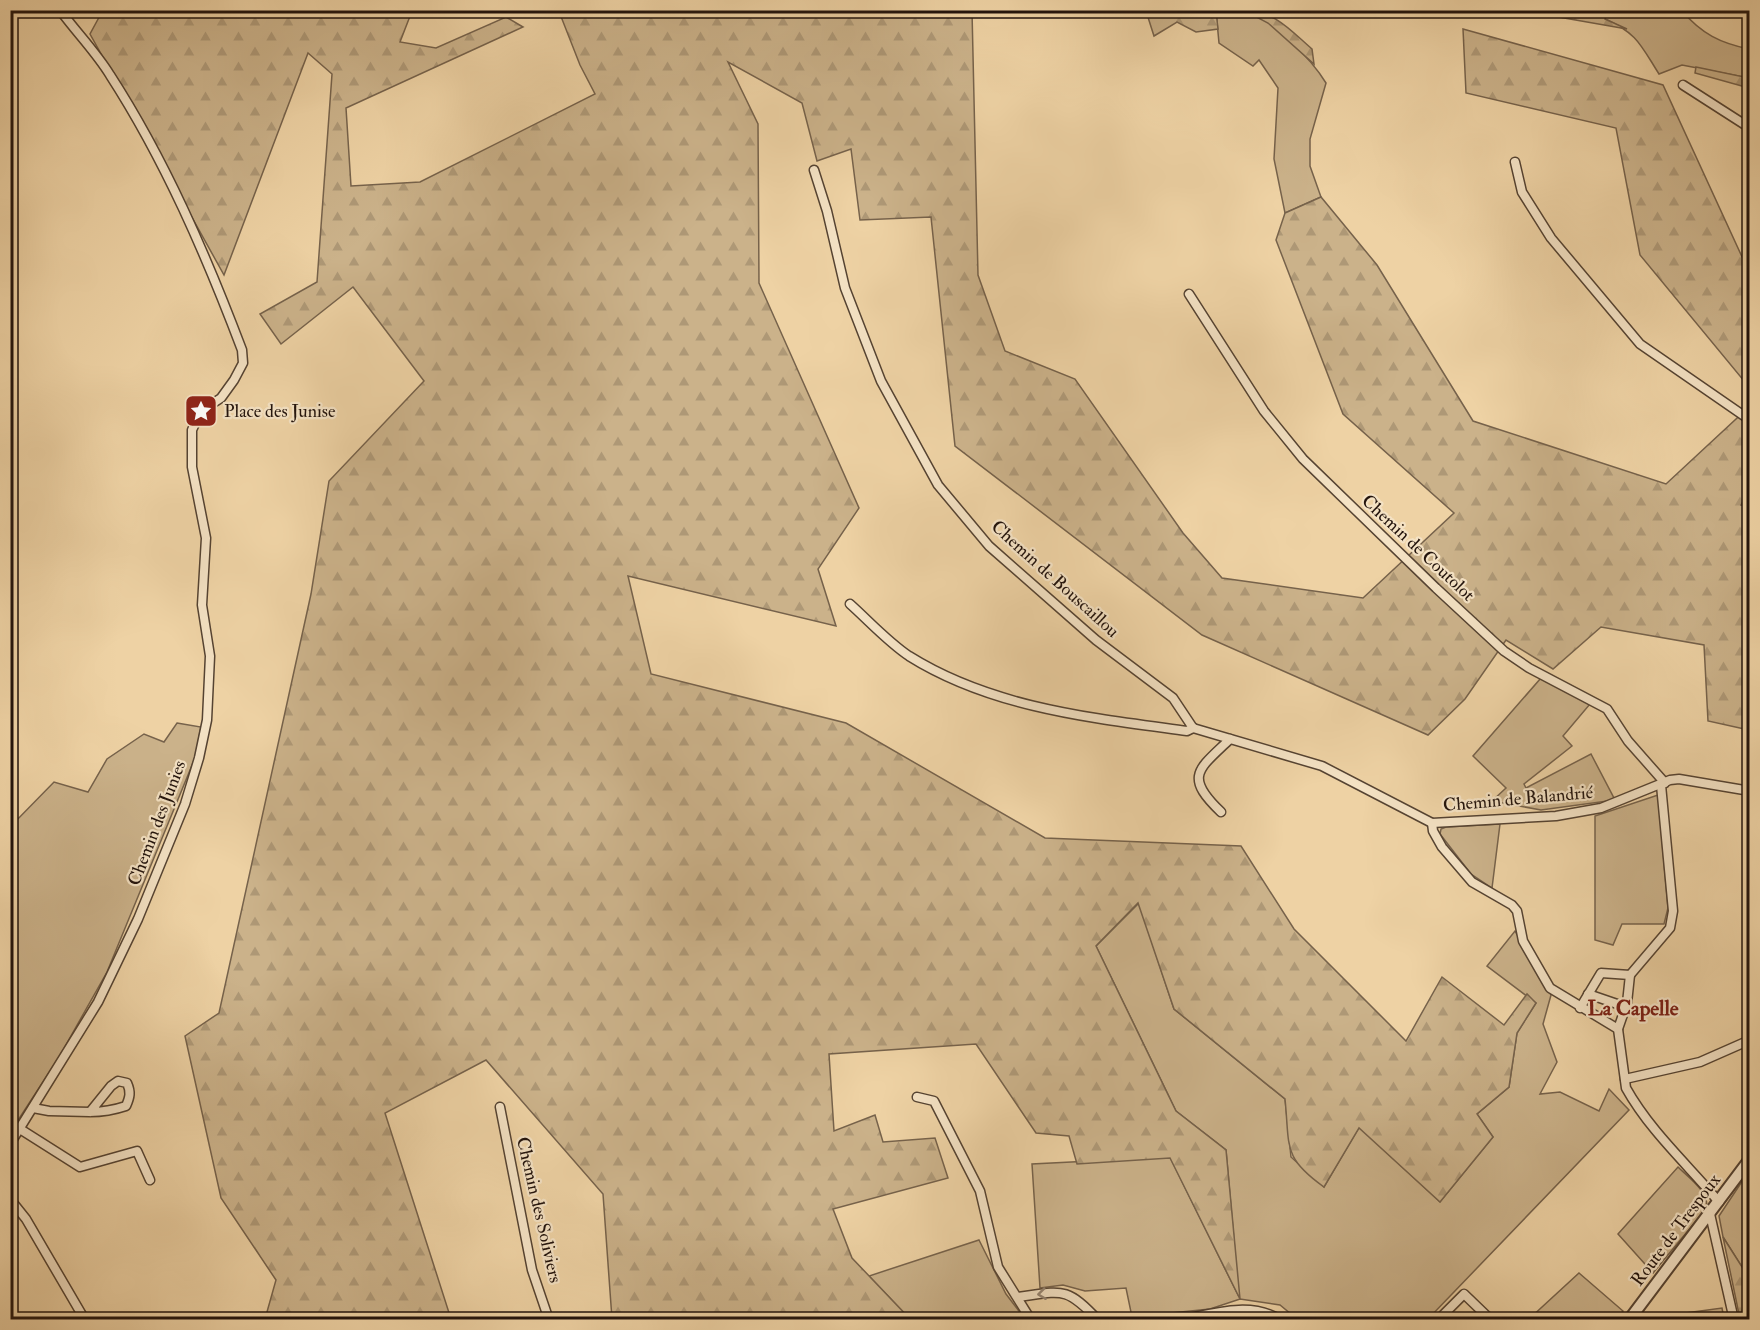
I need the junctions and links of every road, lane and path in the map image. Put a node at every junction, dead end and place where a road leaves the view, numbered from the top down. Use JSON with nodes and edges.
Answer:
{"nodes":[{"id":1,"x":60,"y":10,"type":"edge"},
{"id":2,"x":1683,"y":85,"type":"dead end"},
{"id":3,"x":1749,"y":128,"type":"edge"},
{"id":4,"x":1515,"y":162,"type":"dead end"},
{"id":5,"x":814,"y":170,"type":"dead end"},
{"id":6,"x":1190,"y":294,"type":"dead end"},
{"id":7,"x":1749,"y":420,"type":"edge"},
{"id":8,"x":850,"y":604,"type":"dead end"},
{"id":9,"x":1193,"y":728,"type":"junction"},
{"id":10,"x":1230,"y":739,"type":"junction"},
{"id":11,"x":1663,"y":784,"type":"junction"},
{"id":12,"x":1749,"y":791,"type":"edge"},
{"id":13,"x":1221,"y":812,"type":"dead end"},
{"id":14,"x":1432,"y":823,"type":"junction"},
{"id":15,"x":1630,"y":975,"type":"junction"},
{"id":16,"x":1588,"y":994,"type":"junction"},
{"id":17,"x":1626,"y":1007,"type":"junction"},
{"id":18,"x":1580,"y":1008,"type":"junction"},
{"id":19,"x":1617,"y":1029,"type":"junction"},
{"id":20,"x":1749,"y":1040,"type":"edge"},
{"id":21,"x":1625,"y":1079,"type":"junction"},
{"id":22,"x":917,"y":1097,"type":"dead end"},
{"id":23,"x":500,"y":1107,"type":"dead end"},
{"id":24,"x":33,"y":1108,"type":"junction"},
{"id":25,"x":90,"y":1112,"type":"junction"},
{"id":26,"x":20,"y":1129,"type":"junction"},
{"id":27,"x":10,"y":1144,"type":"edge"},
{"id":28,"x":1749,"y":1159,"type":"edge"},
{"id":29,"x":150,"y":1180,"type":"dead end"},
{"id":30,"x":10,"y":1199,"type":"edge"},
{"id":31,"x":1719,"y":1202,"type":"junction"},
{"id":32,"x":1710,"y":1214,"type":"junction"},
{"id":33,"x":1018,"y":1297,"type":"junction"},
{"id":34,"x":85,"y":1320,"type":"edge"},
{"id":35,"x":549,"y":1320,"type":"edge"},
{"id":36,"x":1030,"y":1320,"type":"edge"},
{"id":37,"x":1098,"y":1320,"type":"edge"},
{"id":38,"x":1175,"y":1320,"type":"edge"},
{"id":39,"x":1281,"y":1320,"type":"edge"},
{"id":40,"x":1438,"y":1320,"type":"edge"},
{"id":41,"x":1491,"y":1320,"type":"edge"},
{"id":42,"x":1629,"y":1320,"type":"edge"},
{"id":43,"x":1734,"y":1320,"type":"edge"}],
"edges":[{"from":1,"to":24,"type":"street","name":"Chemin des Junies"},
{"from":2,"to":3,"type":"street"},
{"from":4,"to":7,"type":"street"},
{"from":5,"to":9,"type":"street","name":"Chemin de Bouscaillou"},
{"from":6,"to":11,"type":"street","name":"Chemin de Coutolot"},
{"from":8,"to":9,"type":"street","name":"Chemin de Balandrié"},
{"from":9,"to":10,"type":"street","name":"Chemin de Balandrié"},
{"from":10,"to":13,"type":"street"},
{"from":10,"to":14,"type":"street","name":"Chemin de Balandrié"},
{"from":11,"to":12,"type":"street","name":"Chemin de Balandrié"},
{"from":11,"to":14,"type":"street","name":"Chemin de Balandrié"},
{"from":11,"to":15,"type":"street"},
{"from":14,"to":18,"type":"street"},
{"from":15,"to":16,"type":"street"},
{"from":15,"to":17,"type":"street"},
{"from":16,"to":17,"type":"street"},
{"from":16,"to":18,"type":"street"},
{"from":17,"to":19,"type":"street"},
{"from":18,"to":19,"type":"street"},
{"from":19,"to":21,"type":"street"},
{"from":20,"to":21,"type":"street"},
{"from":21,"to":31,"type":"street"},
{"from":22,"to":33,"type":"street"},
{"from":23,"to":35,"type":"street","name":"Chemin des Soliviers"},
{"from":24,"to":25,"type":"street"},
{"from":24,"to":26,"type":"street","name":"Chemin des Junies"},
{"from":25,"to":25,"type":"street"},
{"from":26,"to":27,"type":"street","name":"Chemin des Junies"},
{"from":26,"to":29,"type":"street"},
{"from":28,"to":31,"type":"street","name":"Route de Trespoux"},
{"from":30,"to":34,"type":"street"},
{"from":31,"to":32,"type":"street","name":"Route de Trespoux"},
{"from":32,"to":42,"type":"street","name":"Route de Trespoux"},
{"from":32,"to":43,"type":"street"},
{"from":33,"to":36,"type":"street"},
{"from":37,"to":33,"type":"street","one_way":true},
{"from":38,"to":39,"type":"street"},
{"from":40,"to":41,"type":"street"}]}
